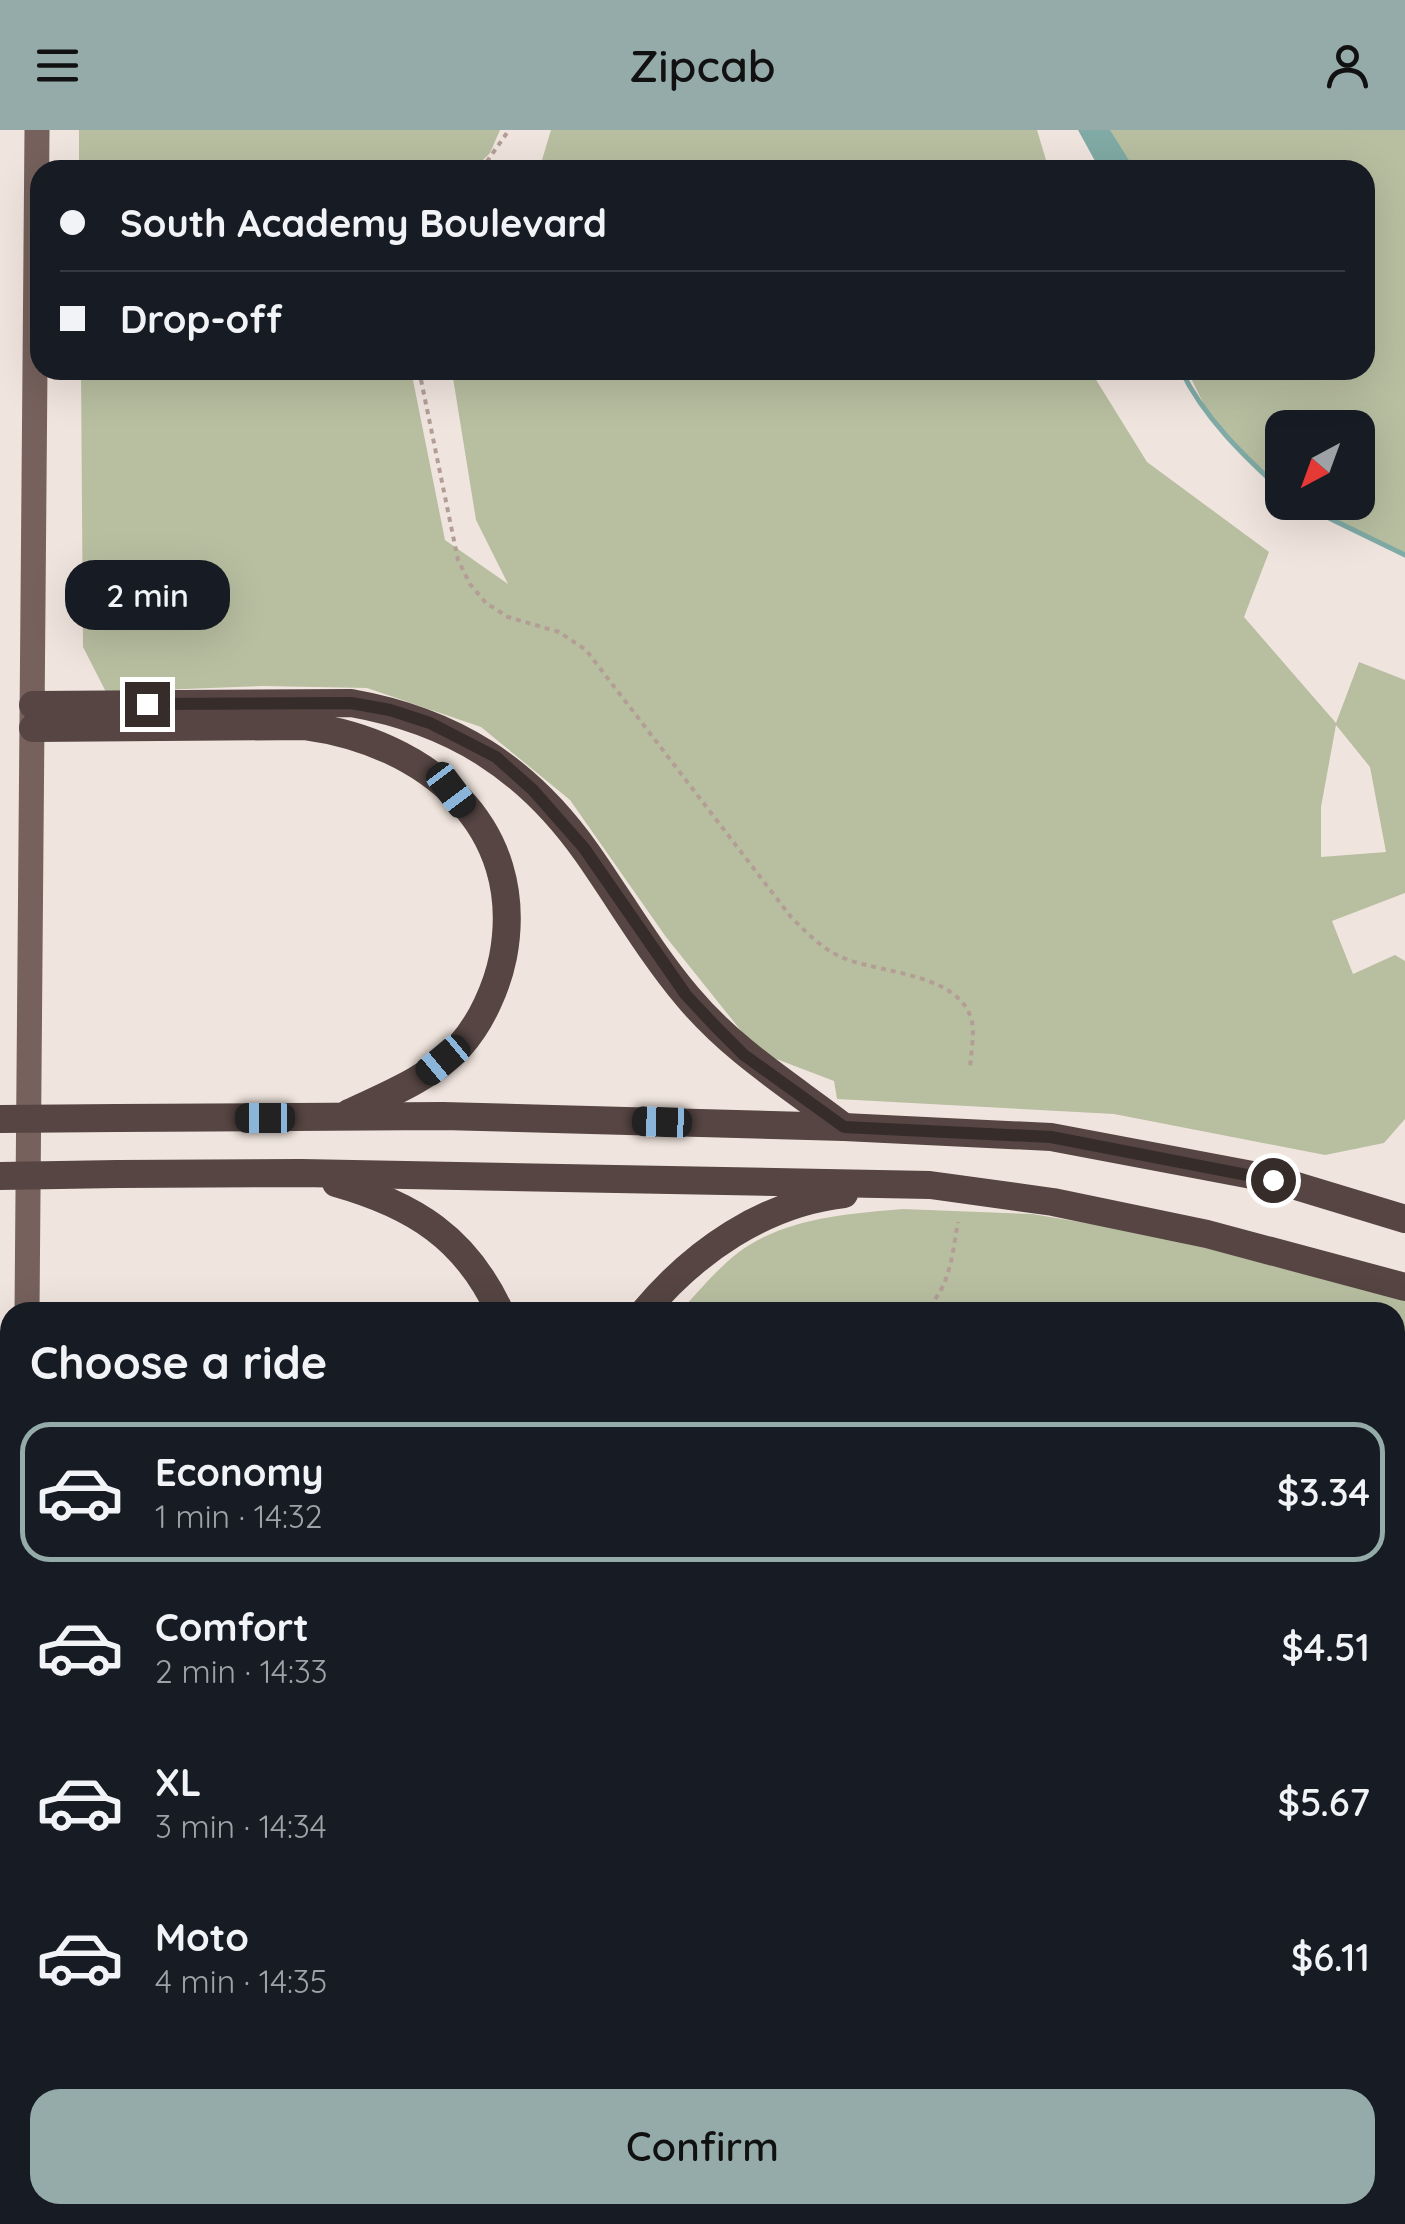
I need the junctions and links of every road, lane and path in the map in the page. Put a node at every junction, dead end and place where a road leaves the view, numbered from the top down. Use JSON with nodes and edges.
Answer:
{"nodes":[{"id":1,"x":37,"y":130,"type":"edge"},
{"id":2,"x":509,"y":130,"type":"edge"},
{"id":3,"x":37,"y":160,"type":"edge"},
{"id":4,"x":488,"y":160,"type":"edge"},
{"id":5,"x":35,"y":380,"type":"edge"},
{"id":6,"x":421,"y":380,"type":"edge"},
{"id":7,"x":33,"y":717,"type":"junction"},
{"id":8,"x":970,"y":1068,"type":"dead end"},
{"id":9,"x":0,"y":1118,"type":"edge"},
{"id":10,"x":340,"y":1118,"type":"junction"},
{"id":11,"x":844,"y":1127,"type":"junction"},
{"id":12,"x":301,"y":1173,"type":"junction"},
{"id":13,"x":0,"y":1176,"type":"edge"},
{"id":14,"x":930,"y":1185,"type":"junction"},
{"id":15,"x":1405,"y":1219,"type":"edge"},
{"id":16,"x":958,"y":1222,"type":"dead end"},
{"id":17,"x":1405,"y":1288,"type":"edge"},
{"id":18,"x":27,"y":1302,"type":"edge"},
{"id":19,"x":495,"y":1302,"type":"edge"},
{"id":20,"x":654,"y":1302,"type":"edge"},
{"id":21,"x":935,"y":1302,"type":"edge"}],
"edges":[{"from":1,"to":3,"type":"main road"},
{"from":2,"to":4,"type":"path"},
{"from":5,"to":7,"type":"main road"},
{"from":6,"to":8,"type":"path"},
{"from":7,"to":10,"type":"highway"},
{"from":7,"to":11,"type":"highway"},
{"from":7,"to":18,"type":"main road"},
{"from":9,"to":10,"type":"highway","bridge":true},
{"from":10,"to":11,"type":"highway"},
{"from":11,"to":15,"type":"highway"},
{"from":12,"to":13,"type":"highway","bridge":true},
{"from":12,"to":14,"type":"highway"},
{"from":12,"to":19,"type":"highway"},
{"from":14,"to":17,"type":"highway"},
{"from":14,"to":20,"type":"highway"},
{"from":16,"to":21,"type":"path"}]}
